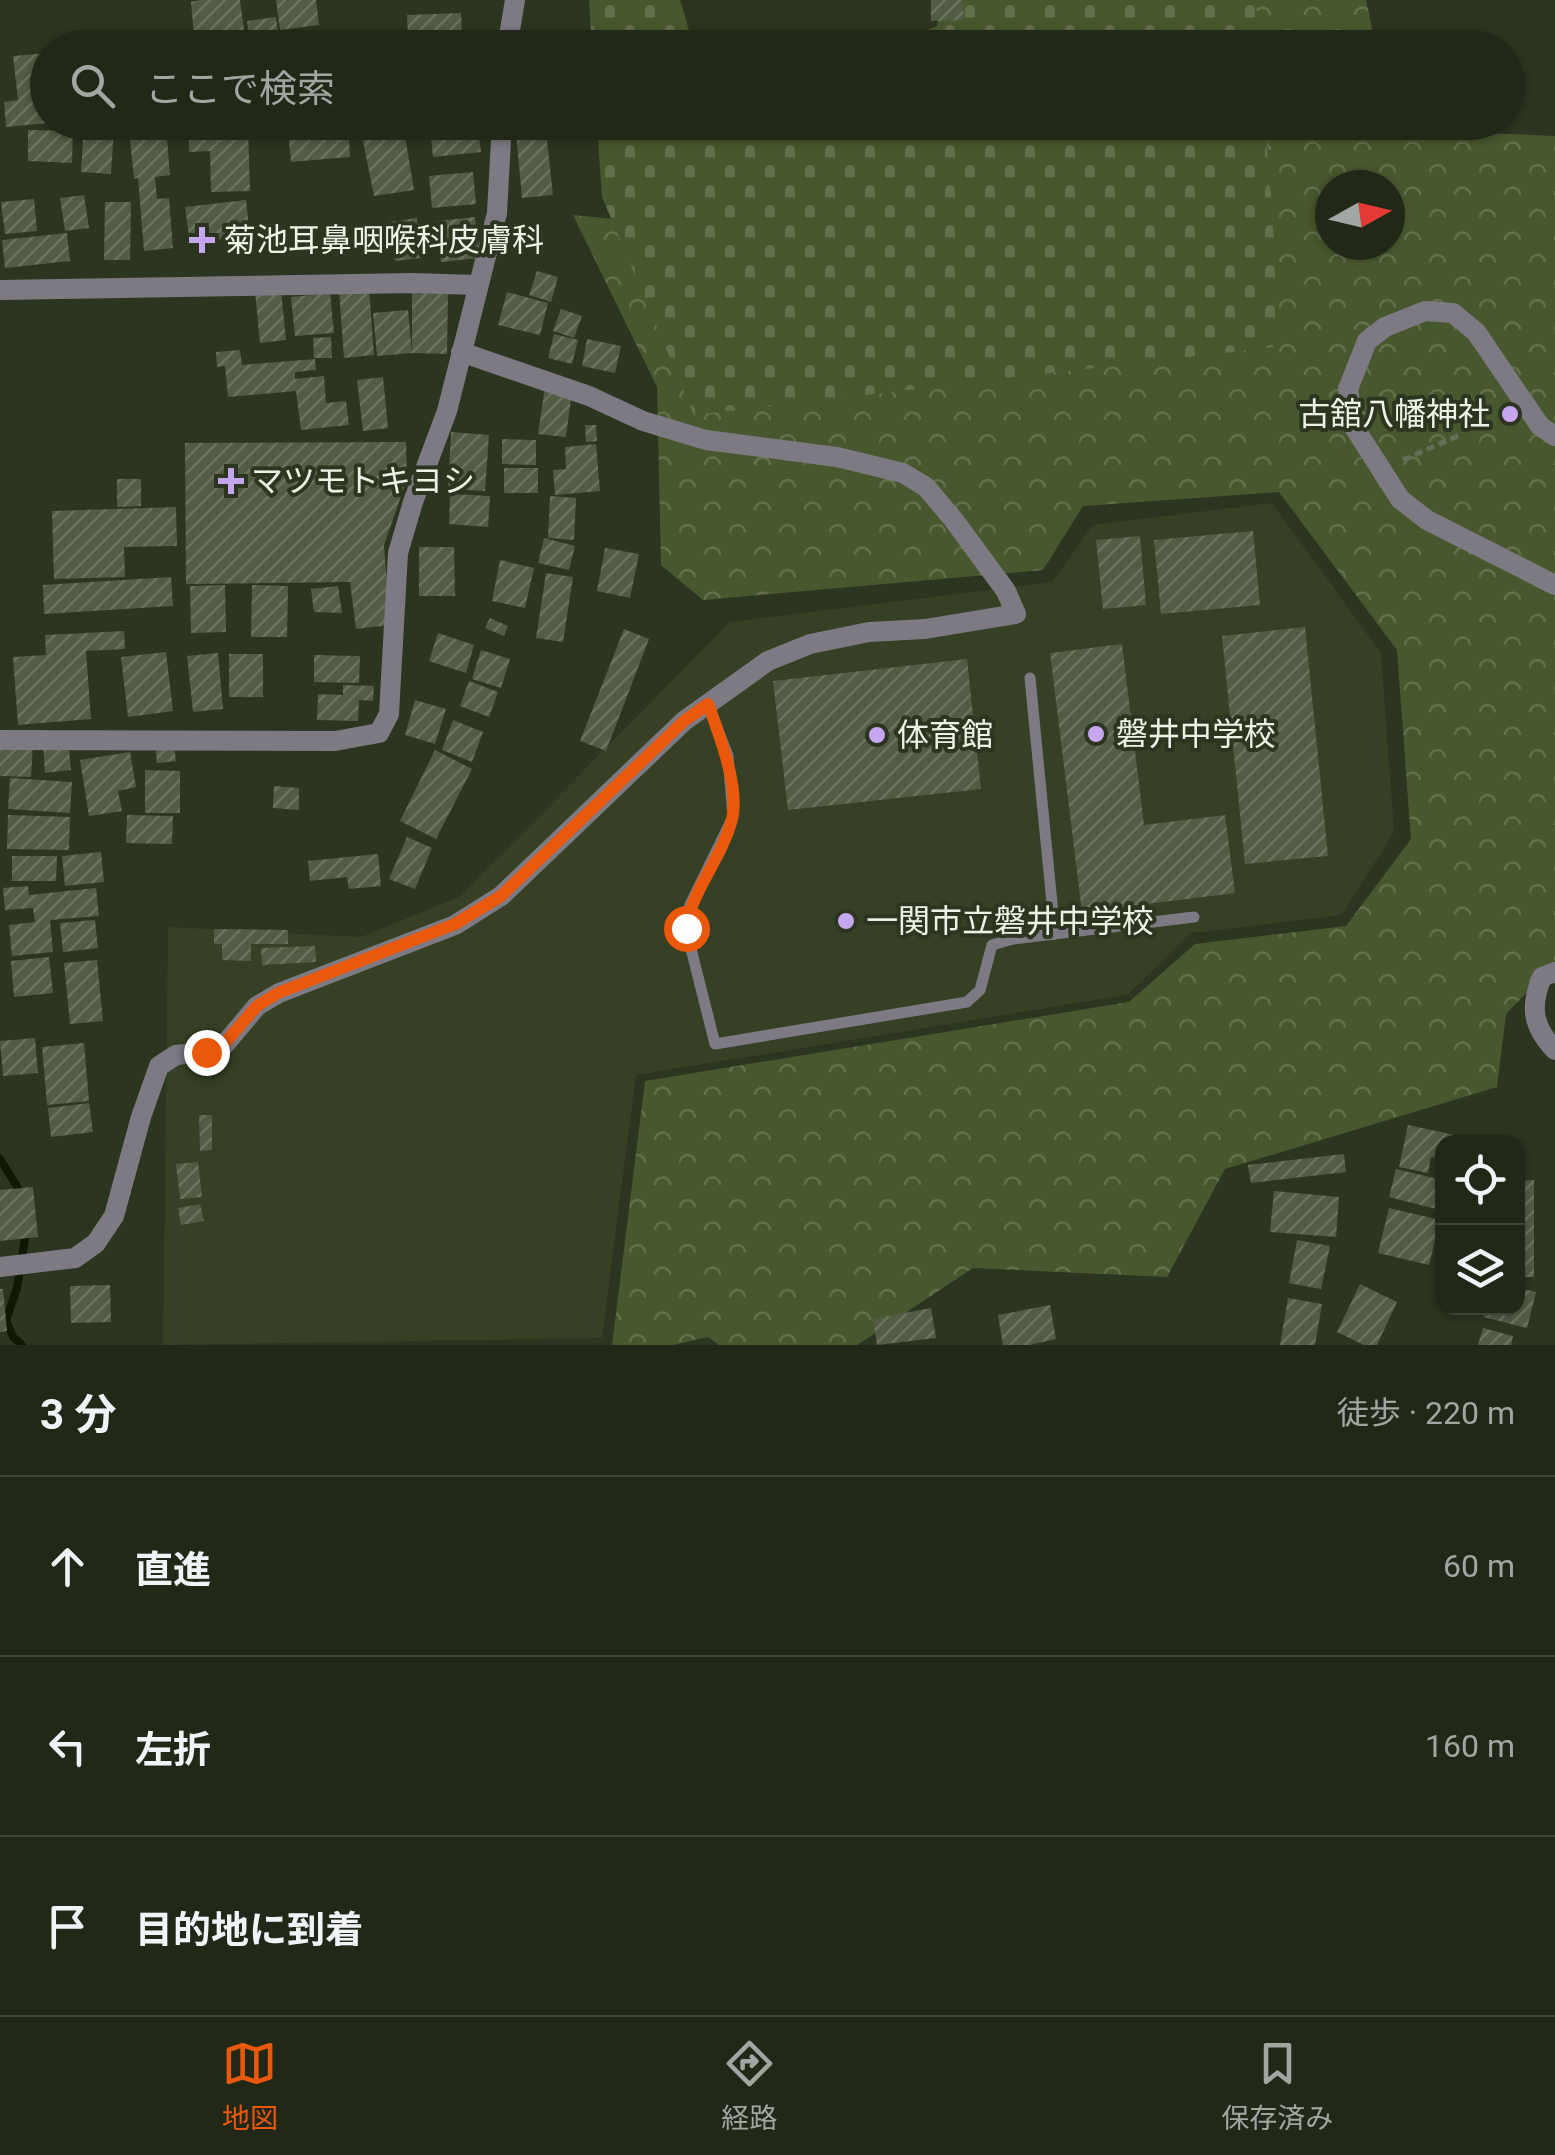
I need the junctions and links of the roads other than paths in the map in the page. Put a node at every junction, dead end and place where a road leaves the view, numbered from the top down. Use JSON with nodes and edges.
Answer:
{"nodes":[{"id":1,"x":515,"y":0,"type":"edge"},
{"id":2,"x":510,"y":30,"type":"edge"},
{"id":3,"x":501,"y":140,"type":"edge"},
{"id":4,"x":477,"y":285,"type":"junction"},
{"id":5,"x":0,"y":290,"type":"edge"},
{"id":6,"x":460,"y":352,"type":"junction"},
{"id":7,"x":1555,"y":436,"type":"edge"},
{"id":8,"x":1555,"y":585,"type":"edge"},
{"id":9,"x":1030,"y":678,"type":"dead end"},
{"id":10,"x":708,"y":704,"type":"junction"},
{"id":11,"x":0,"y":740,"type":"edge"},
{"id":12,"x":1194,"y":917,"type":"dead end"},
{"id":13,"x":1054,"y":934,"type":"junction"},
{"id":14,"x":1555,"y":972,"type":"edge"},
{"id":15,"x":1555,"y":1050,"type":"edge"},
{"id":16,"x":0,"y":1267,"type":"edge"}],
"edges":[{"from":1,"to":2,"type":"street"},
{"from":3,"to":4,"type":"street"},
{"from":4,"to":5,"type":"street"},
{"from":4,"to":6,"type":"street"},
{"from":6,"to":10,"type":"street"},
{"from":6,"to":11,"type":"street"},
{"from":7,"to":8,"type":"street"},
{"from":9,"to":13,"type":"lane"},
{"from":10,"to":13,"type":"lane"},
{"from":10,"to":16,"type":"street"},
{"from":12,"to":13,"type":"lane"},
{"from":14,"to":15,"type":"street"}]}
